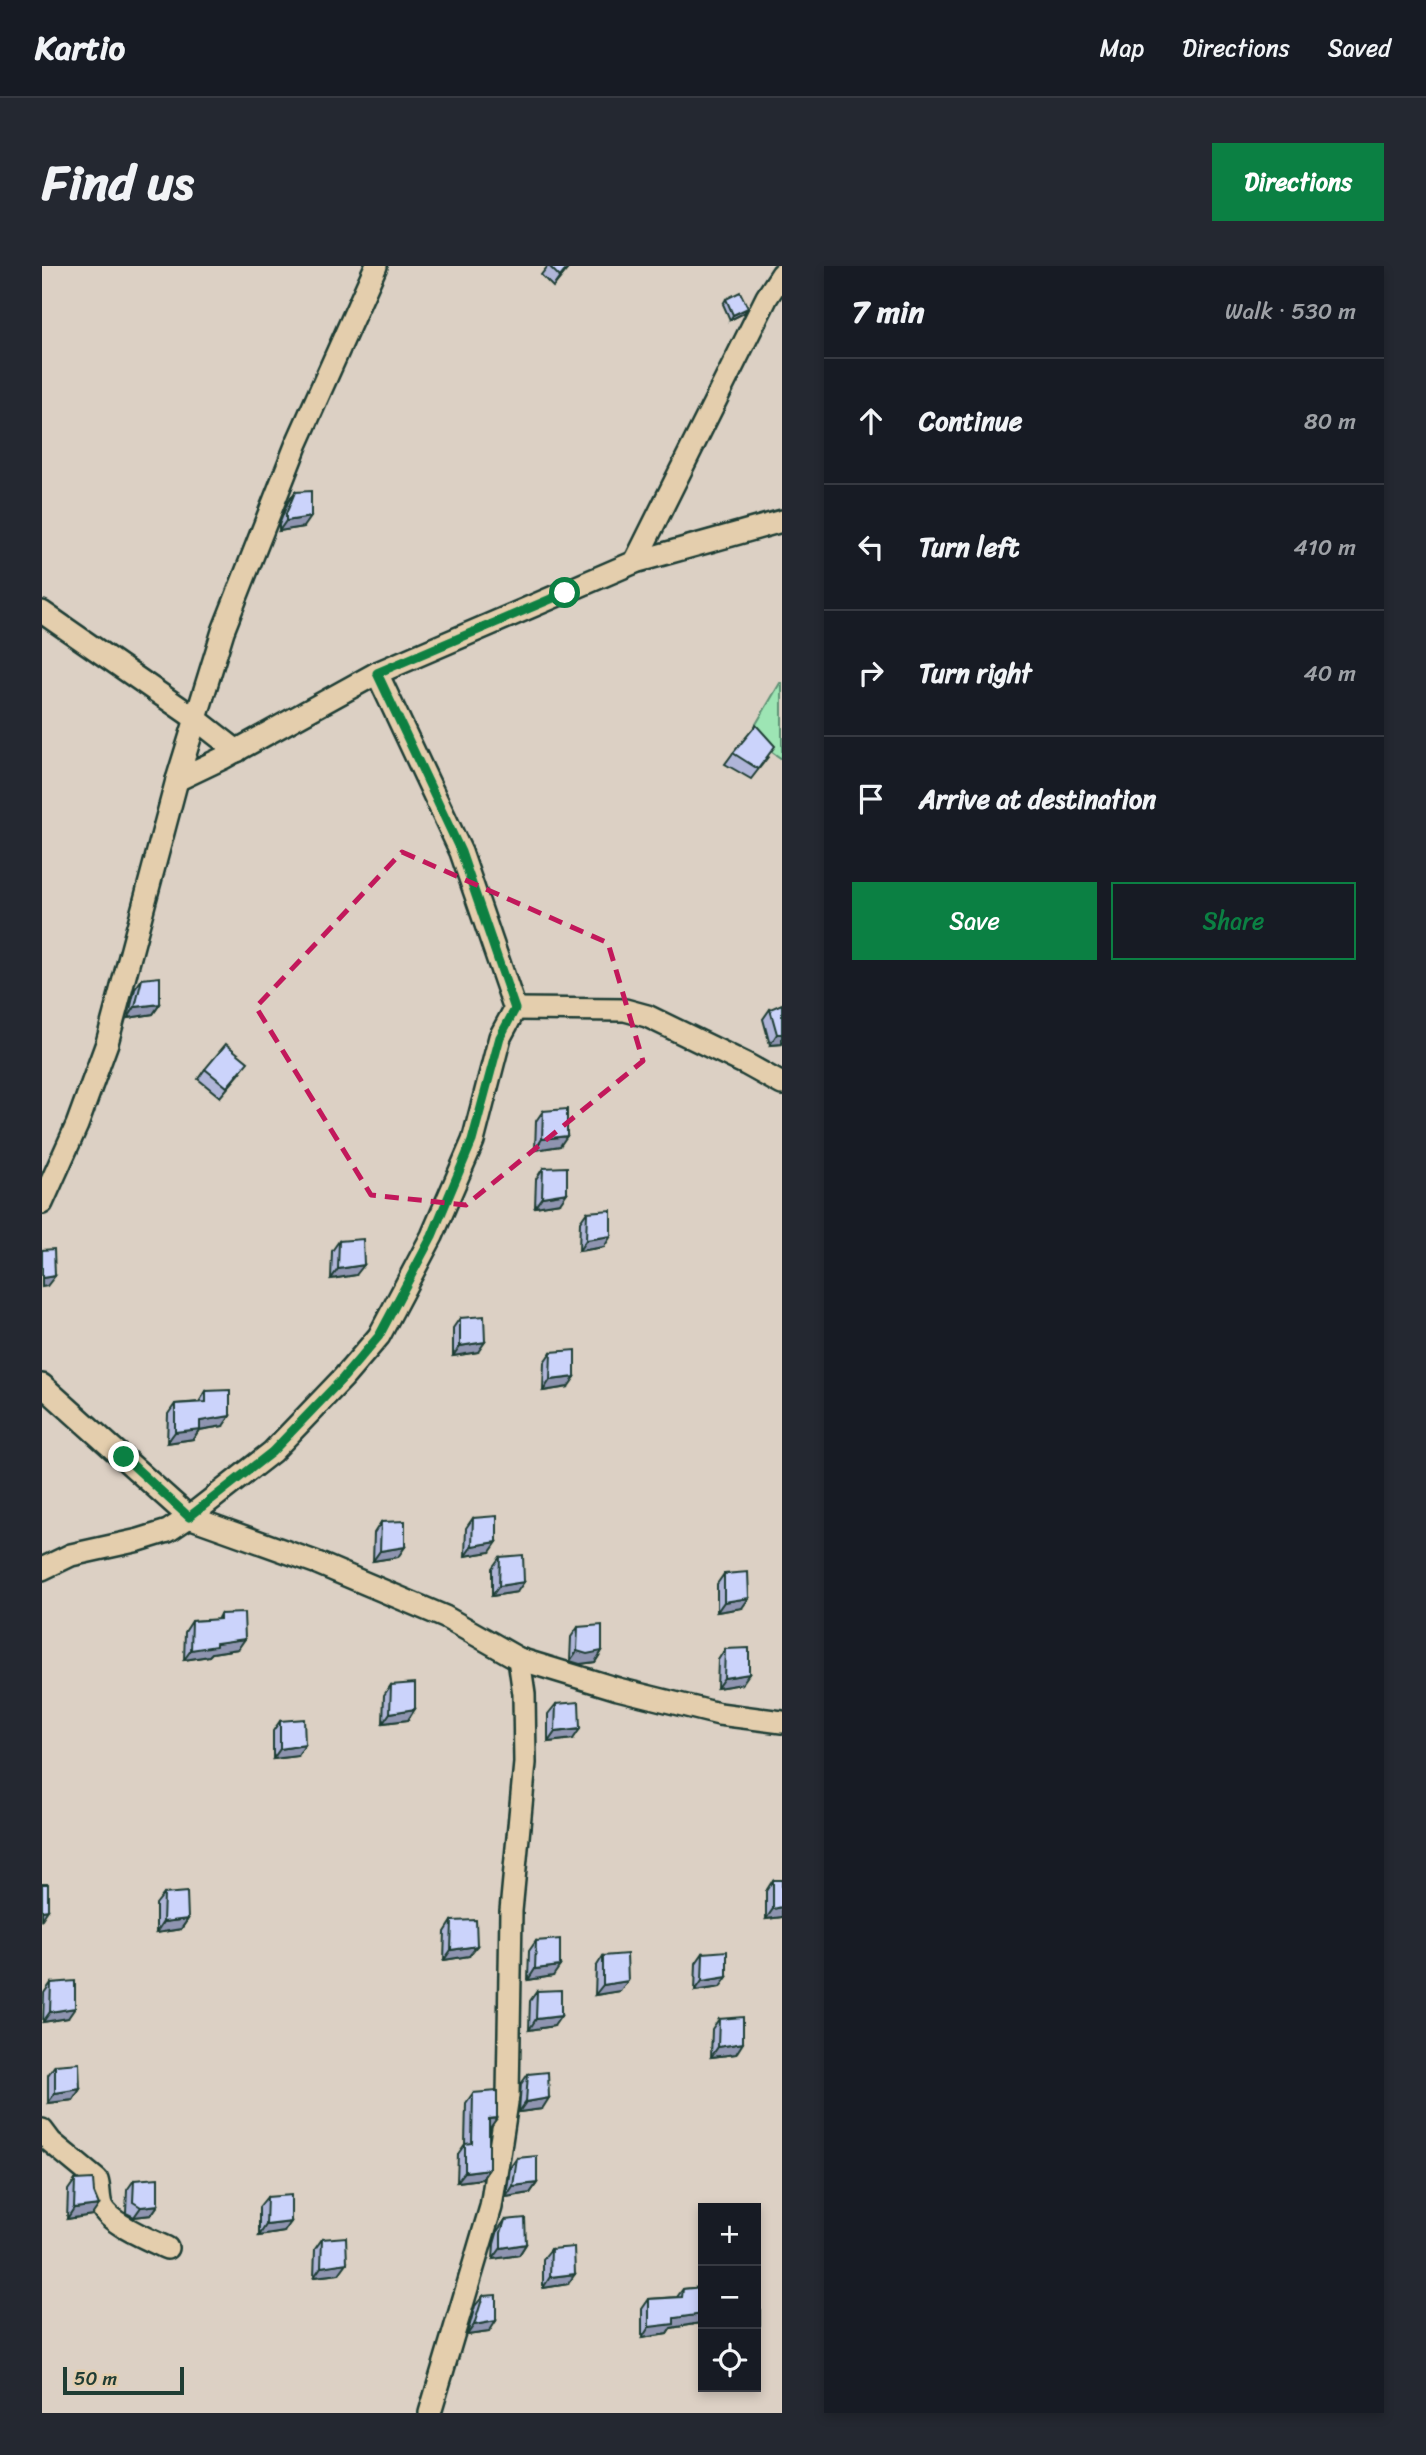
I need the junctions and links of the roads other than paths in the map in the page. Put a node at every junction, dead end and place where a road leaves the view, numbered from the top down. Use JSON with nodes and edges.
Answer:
{"nodes":[{"id":1,"x":376,"y":266,"type":"edge"},
{"id":2,"x":782,"y":274,"type":"edge"},
{"id":3,"x":782,"y":521,"type":"edge"},
{"id":4,"x":635,"y":562,"type":"junction"},
{"id":5,"x":42,"y":612,"type":"edge"},
{"id":6,"x":377,"y":673,"type":"junction"},
{"id":7,"x":196,"y":719,"type":"junction"},
{"id":8,"x":237,"y":751,"type":"junction"},
{"id":9,"x":177,"y":780,"type":"junction"},
{"id":10,"x":515,"y":1009,"type":"junction"},
{"id":11,"x":782,"y":1084,"type":"edge"},
{"id":12,"x":42,"y":1202,"type":"edge"},
{"id":13,"x":42,"y":1385,"type":"edge"},
{"id":14,"x":189,"y":1517,"type":"junction"},
{"id":15,"x":42,"y":1569,"type":"edge"},
{"id":16,"x":519,"y":1659,"type":"junction"},
{"id":17,"x":782,"y":1722,"type":"edge"},
{"id":18,"x":42,"y":2130,"type":"edge"},
{"id":19,"x":167,"y":2248,"type":"dead end"},
{"id":20,"x":430,"y":2413,"type":"edge"}],
"edges":[{"from":1,"to":7,"type":"street"},
{"from":2,"to":4,"type":"street"},
{"from":3,"to":4,"type":"street"},
{"from":4,"to":6,"type":"street"},
{"from":5,"to":7,"type":"street"},
{"from":6,"to":8,"type":"street"},
{"from":6,"to":10,"type":"street"},
{"from":7,"to":8,"type":"street"},
{"from":7,"to":9,"type":"street"},
{"from":8,"to":9,"type":"street"},
{"from":9,"to":12,"type":"street"},
{"from":10,"to":11,"type":"street"},
{"from":10,"to":14,"type":"street"},
{"from":13,"to":14,"type":"street"},
{"from":14,"to":15,"type":"street"},
{"from":14,"to":16,"type":"street"},
{"from":16,"to":17,"type":"street"},
{"from":16,"to":20,"type":"street"},
{"from":18,"to":19,"type":"street"}]}
